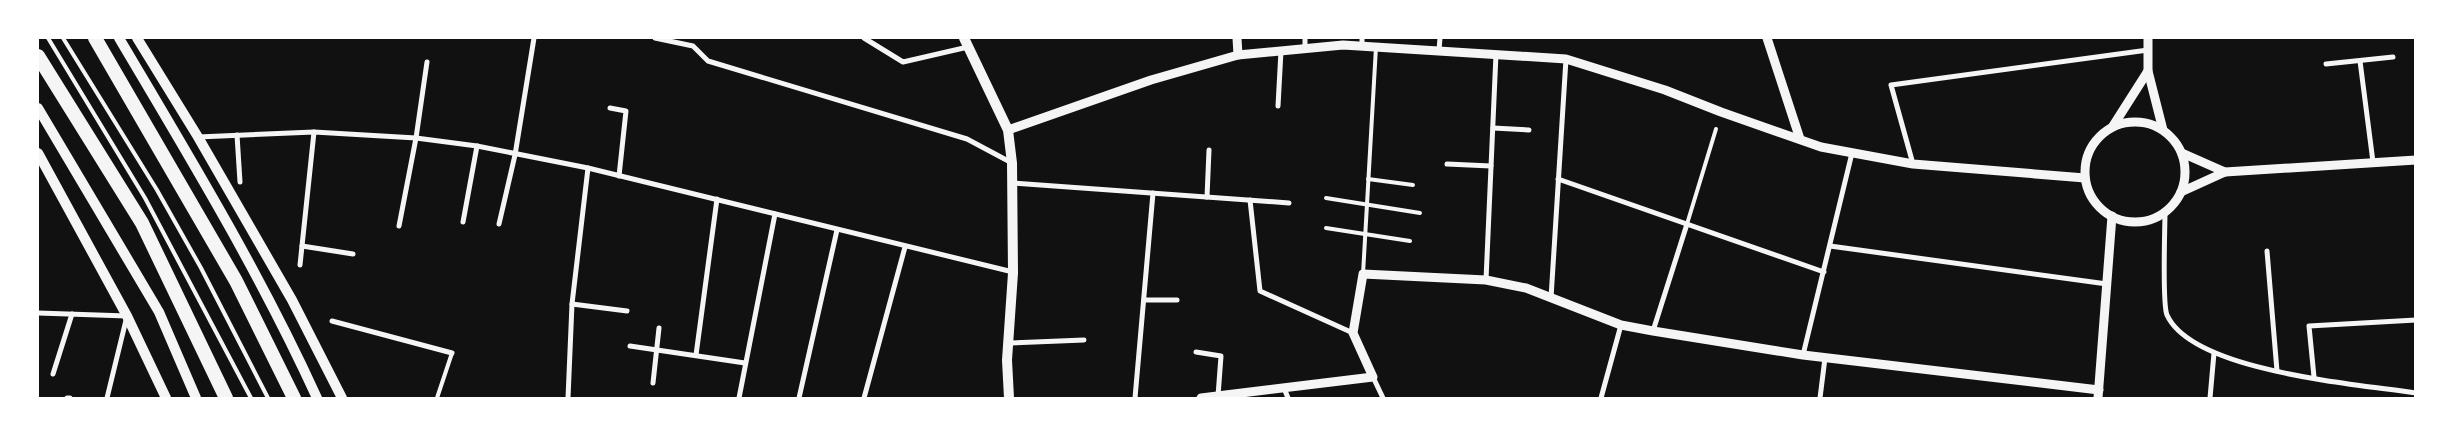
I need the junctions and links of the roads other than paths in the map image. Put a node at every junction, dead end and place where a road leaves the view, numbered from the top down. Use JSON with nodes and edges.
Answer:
{"nodes":[{"id":1,"x":48,"y":38,"type":"edge"},
{"id":2,"x":63,"y":38,"type":"edge"},
{"id":3,"x":95,"y":38,"type":"edge"},
{"id":4,"x":119,"y":38,"type":"edge"},
{"id":5,"x":137,"y":38,"type":"edge"},
{"id":6,"x":534,"y":38,"type":"edge"},
{"id":7,"x":655,"y":38,"type":"edge"},
{"id":8,"x":864,"y":38,"type":"edge"},
{"id":9,"x":1237,"y":38,"type":"edge"},
{"id":10,"x":1305,"y":38,"type":"edge"},
{"id":11,"x":1440,"y":38,"type":"edge"},
{"id":12,"x":1767,"y":38,"type":"edge"},
{"id":13,"x":2148,"y":38,"type":"edge"},
{"id":14,"x":967,"y":42,"type":"edge"},
{"id":15,"x":1362,"y":42,"type":"edge"},
{"id":16,"x":1376,"y":47,"type":"junction"},
{"id":17,"x":1305,"y":48,"type":"junction"},
{"id":18,"x":1439,"y":50,"type":"junction"},
{"id":19,"x":2148,"y":50,"type":"junction"},
{"id":20,"x":1281,"y":51,"type":"junction"},
{"id":21,"x":1496,"y":54,"type":"junction"},
{"id":22,"x":1238,"y":55,"type":"junction"},
{"id":23,"x":38,"y":56,"type":"edge"},
{"id":24,"x":2393,"y":57,"type":"dead end"},
{"id":25,"x":1566,"y":59,"type":"junction"},
{"id":26,"x":2360,"y":61,"type":"junction"},
{"id":27,"x":427,"y":62,"type":"dead end"},
{"id":28,"x":2326,"y":64,"type":"dead end"},
{"id":29,"x":2148,"y":71,"type":"junction"},
{"id":30,"x":1278,"y":106,"type":"dead end"},
{"id":31,"x":38,"y":108,"type":"edge"},
{"id":32,"x":610,"y":108,"type":"dead end"},
{"id":33,"x":2113,"y":126,"type":"junction"},
{"id":34,"x":1493,"y":128,"type":"junction"},
{"id":35,"x":1716,"y":129,"type":"dead end"},
{"id":36,"x":1008,"y":130,"type":"junction"},
{"id":37,"x":1529,"y":130,"type":"dead end"},
{"id":38,"x":2163,"y":130,"type":"junction"},
{"id":39,"x":314,"y":132,"type":"junction"},
{"id":40,"x":237,"y":135,"type":"junction"},
{"id":41,"x":198,"y":137,"type":"junction"},
{"id":42,"x":416,"y":138,"type":"junction"},
{"id":43,"x":1800,"y":139,"type":"junction"},
{"id":44,"x":478,"y":146,"type":"junction"},
{"id":45,"x":1209,"y":150,"type":"dead end"},
{"id":46,"x":38,"y":153,"type":"edge"},
{"id":47,"x":1852,"y":153,"type":"junction"},
{"id":48,"x":2182,"y":153,"type":"junction"},
{"id":49,"x":515,"y":155,"type":"junction"},
{"id":50,"x":2416,"y":160,"type":"edge"},
{"id":51,"x":2373,"y":162,"type":"junction"},
{"id":52,"x":1012,"y":163,"type":"junction"},
{"id":53,"x":1447,"y":164,"type":"dead end"},
{"id":54,"x":1913,"y":164,"type":"junction"},
{"id":55,"x":1491,"y":166,"type":"junction"},
{"id":56,"x":588,"y":168,"type":"junction"},
{"id":57,"x":2225,"y":172,"type":"junction"},
{"id":58,"x":619,"y":176,"type":"junction"},
{"id":59,"x":2085,"y":178,"type":"junction"},
{"id":60,"x":1558,"y":179,"type":"junction"},
{"id":61,"x":1368,"y":180,"type":"junction"},
{"id":62,"x":240,"y":182,"type":"dead end"},
{"id":63,"x":1014,"y":184,"type":"junction"},
{"id":64,"x":1413,"y":185,"type":"dead end"},
{"id":65,"x":2181,"y":192,"type":"junction"},
{"id":66,"x":1152,"y":193,"type":"junction"},
{"id":67,"x":1207,"y":197,"type":"junction"},
{"id":68,"x":1326,"y":198,"type":"dead end"},
{"id":69,"x":716,"y":199,"type":"junction"},
{"id":70,"x":1250,"y":200,"type":"junction"},
{"id":71,"x":1289,"y":202,"type":"dead end"},
{"id":72,"x":1367,"y":204,"type":"junction"},
{"id":73,"x":2165,"y":212,"type":"junction"},
{"id":74,"x":1420,"y":213,"type":"dead end"},
{"id":75,"x":775,"y":214,"type":"junction"},
{"id":76,"x":2112,"y":216,"type":"junction"},
{"id":77,"x":463,"y":222,"type":"dead end"},
{"id":78,"x":499,"y":224,"type":"dead end"},
{"id":79,"x":1687,"y":224,"type":"junction"},
{"id":80,"x":399,"y":226,"type":"dead end"},
{"id":81,"x":1326,"y":228,"type":"dead end"},
{"id":82,"x":837,"y":230,"type":"junction"},
{"id":83,"x":1365,"y":234,"type":"junction"},
{"id":84,"x":1410,"y":241,"type":"dead end"},
{"id":85,"x":302,"y":246,"type":"junction"},
{"id":86,"x":1830,"y":246,"type":"junction"},
{"id":87,"x":905,"y":247,"type":"junction"},
{"id":88,"x":2267,"y":251,"type":"dead end"},
{"id":89,"x":353,"y":254,"type":"dead end"},
{"id":90,"x":300,"y":265,"type":"dead end"},
{"id":91,"x":1014,"y":272,"type":"junction"},
{"id":92,"x":1824,"y":272,"type":"junction"},
{"id":93,"x":1363,"y":274,"type":"junction"},
{"id":94,"x":1486,"y":280,"type":"junction"},
{"id":95,"x":2106,"y":284,"type":"junction"},
{"id":96,"x":1552,"y":298,"type":"junction"},
{"id":97,"x":1144,"y":300,"type":"junction"},
{"id":98,"x":1177,"y":300,"type":"dead end"},
{"id":99,"x":572,"y":304,"type":"junction"},
{"id":100,"x":627,"y":311,"type":"dead end"},
{"id":101,"x":38,"y":313,"type":"edge"},
{"id":102,"x":72,"y":314,"type":"junction"},
{"id":103,"x":127,"y":316,"type":"junction"},
{"id":104,"x":2416,"y":320,"type":"edge"},
{"id":105,"x":332,"y":321,"type":"dead end"},
{"id":106,"x":1621,"y":325,"type":"junction"},
{"id":107,"x":659,"y":328,"type":"dead end"},
{"id":108,"x":1653,"y":331,"type":"junction"},
{"id":109,"x":1353,"y":333,"type":"junction"},
{"id":110,"x":1084,"y":340,"type":"dead end"},
{"id":111,"x":1010,"y":343,"type":"junction"},
{"id":112,"x":630,"y":346,"type":"dead end"},
{"id":113,"x":656,"y":349,"type":"junction"},
{"id":114,"x":1196,"y":352,"type":"dead end"},
{"id":115,"x":452,"y":353,"type":"joint"},
{"id":116,"x":2214,"y":353,"type":"junction"},
{"id":117,"x":696,"y":355,"type":"junction"},
{"id":118,"x":1803,"y":355,"type":"junction"},
{"id":119,"x":1825,"y":358,"type":"junction"},
{"id":120,"x":745,"y":362,"type":"junction"},
{"id":121,"x":2277,"y":372,"type":"junction"},
{"id":122,"x":54,"y":374,"type":"dead end"},
{"id":123,"x":1373,"y":377,"type":"junction"},
{"id":124,"x":2314,"y":377,"type":"junction"},
{"id":125,"x":653,"y":383,"type":"dead end"},
{"id":126,"x":1284,"y":388,"type":"junction"},
{"id":127,"x":2416,"y":393,"type":"edge"},
{"id":128,"x":2098,"y":394,"type":"edge"},
{"id":129,"x":1218,"y":396,"type":"junction"},
{"id":130,"x":107,"y":398,"type":"edge"},
{"id":131,"x":166,"y":398,"type":"edge"},
{"id":132,"x":196,"y":398,"type":"edge"},
{"id":133,"x":226,"y":398,"type":"edge"},
{"id":134,"x":251,"y":398,"type":"edge"},
{"id":135,"x":268,"y":398,"type":"edge"},
{"id":136,"x":294,"y":398,"type":"edge"},
{"id":137,"x":317,"y":398,"type":"edge"},
{"id":138,"x":342,"y":398,"type":"edge"},
{"id":139,"x":437,"y":398,"type":"edge"},
{"id":140,"x":568,"y":398,"type":"edge"},
{"id":141,"x":739,"y":398,"type":"edge"},
{"id":142,"x":799,"y":398,"type":"edge"},
{"id":143,"x":864,"y":398,"type":"edge"},
{"id":144,"x":1009,"y":398,"type":"edge"},
{"id":145,"x":1135,"y":398,"type":"edge"},
{"id":146,"x":1201,"y":398,"type":"edge"},
{"id":147,"x":1288,"y":398,"type":"edge"},
{"id":148,"x":1384,"y":398,"type":"edge"},
{"id":149,"x":1602,"y":398,"type":"edge"},
{"id":150,"x":1820,"y":398,"type":"edge"},
{"id":151,"x":2210,"y":398,"type":"edge"}],
"edges":[{"from":1,"to":134,"type":"lane"},
{"from":2,"to":135,"type":"lane"},
{"from":3,"to":136,"type":"highway"},
{"from":4,"to":137,"type":"main road"},
{"from":5,"to":41,"type":"main road"},
{"from":6,"to":49,"type":"street"},
{"from":7,"to":52,"type":"street"},
{"from":8,"to":14,"type":"street"},
{"from":9,"to":22,"type":"street"},
{"from":10,"to":17,"type":"street"},
{"from":11,"to":18,"type":"street"},
{"from":12,"to":43,"type":"street"},
{"from":13,"to":19,"type":"street"},
{"from":14,"to":36,"type":"main road"},
{"from":15,"to":16,"type":"street"},
{"from":15,"to":17,"type":"street"},
{"from":16,"to":18,"type":"street"},
{"from":16,"to":61,"type":"lane"},
{"from":17,"to":20,"type":"street"},
{"from":18,"to":21,"type":"street"},
{"from":19,"to":29,"type":"street"},
{"from":19,"to":54,"type":"street"},
{"from":20,"to":22,"type":"street"},
{"from":20,"to":30,"type":"street"},
{"from":21,"to":25,"type":"street"},
{"from":21,"to":34,"type":"street"},
{"from":22,"to":36,"type":"street"},
{"from":23,"to":133,"type":"highway"},
{"from":24,"to":26,"type":"street"},
{"from":25,"to":43,"type":"street"},
{"from":25,"to":60,"type":"street"},
{"from":26,"to":28,"type":"street"},
{"from":26,"to":51,"type":"street"},
{"from":27,"to":42,"type":"street"},
{"from":29,"to":33,"type":"street"},
{"from":29,"to":38,"type":"street"},
{"from":31,"to":132,"type":"main road"},
{"from":32,"to":58,"type":"street"},
{"from":33,"to":38,"type":"street"},
{"from":33,"to":59,"type":"street"},
{"from":34,"to":37,"type":"street"},
{"from":34,"to":55,"type":"street"},
{"from":35,"to":79,"type":"lane"},
{"from":36,"to":52,"type":"main road"},
{"from":38,"to":48,"type":"street"},
{"from":39,"to":40,"type":"street"},
{"from":39,"to":42,"type":"street"},
{"from":39,"to":85,"type":"street"},
{"from":40,"to":41,"type":"street"},
{"from":40,"to":62,"type":"street"},
{"from":41,"to":138,"type":"main road"},
{"from":42,"to":44,"type":"street"},
{"from":42,"to":80,"type":"street"},
{"from":43,"to":47,"type":"street"},
{"from":44,"to":49,"type":"street"},
{"from":44,"to":77,"type":"street"},
{"from":45,"to":67,"type":"street"},
{"from":46,"to":103,"type":"main road"},
{"from":47,"to":54,"type":"street"},
{"from":47,"to":86,"type":"street"},
{"from":48,"to":57,"type":"street"},
{"from":48,"to":65,"type":"street"},
{"from":49,"to":56,"type":"street"},
{"from":49,"to":78,"type":"street"},
{"from":50,"to":51,"type":"street"},
{"from":51,"to":57,"type":"street"},
{"from":52,"to":63,"type":"main road"},
{"from":53,"to":55,"type":"street"},
{"from":54,"to":59,"type":"street"},
{"from":55,"to":94,"type":"street"},
{"from":56,"to":58,"type":"street"},
{"from":56,"to":99,"type":"street"},
{"from":57,"to":65,"type":"street"},
{"from":58,"to":69,"type":"street"},
{"from":59,"to":76,"type":"street"},
{"from":60,"to":79,"type":"street"},
{"from":60,"to":96,"type":"street"},
{"from":61,"to":64,"type":"lane"},
{"from":61,"to":72,"type":"lane"},
{"from":63,"to":66,"type":"street"},
{"from":63,"to":91,"type":"main road"},
{"from":65,"to":73,"type":"street"},
{"from":66,"to":67,"type":"street"},
{"from":66,"to":97,"type":"street"},
{"from":67,"to":70,"type":"street"},
{"from":68,"to":72,"type":"lane"},
{"from":69,"to":75,"type":"street"},
{"from":69,"to":117,"type":"street"},
{"from":70,"to":71,"type":"street"},
{"from":70,"to":109,"type":"street"},
{"from":72,"to":74,"type":"lane"},
{"from":72,"to":83,"type":"lane"},
{"from":73,"to":76,"type":"street"},
{"from":73,"to":116,"type":"street"},
{"from":75,"to":82,"type":"street"},
{"from":75,"to":120,"type":"street"},
{"from":76,"to":95,"type":"street"},
{"from":79,"to":92,"type":"street"},
{"from":79,"to":108,"type":"street"},
{"from":81,"to":83,"type":"lane"},
{"from":82,"to":87,"type":"street"},
{"from":82,"to":142,"type":"street"},
{"from":83,"to":84,"type":"lane"},
{"from":83,"to":93,"type":"lane"},
{"from":85,"to":89,"type":"street"},
{"from":85,"to":90,"type":"street"},
{"from":86,"to":92,"type":"street"},
{"from":86,"to":95,"type":"street"},
{"from":87,"to":91,"type":"street"},
{"from":87,"to":143,"type":"street"},
{"from":88,"to":121,"type":"street"},
{"from":91,"to":111,"type":"main road"},
{"from":92,"to":118,"type":"street"},
{"from":93,"to":94,"type":"street"},
{"from":93,"to":109,"type":"street"},
{"from":94,"to":96,"type":"street"},
{"from":95,"to":128,"type":"street"},
{"from":96,"to":106,"type":"street"},
{"from":97,"to":98,"type":"street"},
{"from":97,"to":145,"type":"street"},
{"from":99,"to":100,"type":"street"},
{"from":99,"to":140,"type":"street"},
{"from":101,"to":102,"type":"street"},
{"from":102,"to":103,"type":"street"},
{"from":102,"to":122,"type":"street"},
{"from":103,"to":130,"type":"street"},
{"from":103,"to":131,"type":"main road"},
{"from":104,"to":124,"type":"street"},
{"from":105,"to":115,"type":"street"},
{"from":106,"to":108,"type":"street"},
{"from":106,"to":149,"type":"street"},
{"from":107,"to":113,"type":"street"},
{"from":108,"to":118,"type":"street"},
{"from":109,"to":123,"type":"street"},
{"from":110,"to":111,"type":"street"},
{"from":111,"to":144,"type":"main road"},
{"from":112,"to":113,"type":"street"},
{"from":113,"to":117,"type":"street"},
{"from":113,"to":125,"type":"street"},
{"from":114,"to":129,"type":"street"},
{"from":115,"to":139,"type":"lane"},
{"from":116,"to":121,"type":"street"},
{"from":116,"to":151,"type":"street"},
{"from":117,"to":120,"type":"street"},
{"from":118,"to":119,"type":"street"},
{"from":119,"to":128,"type":"street"},
{"from":119,"to":150,"type":"street"},
{"from":120,"to":141,"type":"street"},
{"from":121,"to":124,"type":"street"},
{"from":123,"to":126,"type":"street"},
{"from":123,"to":148,"type":"street"},
{"from":124,"to":127,"type":"street"},
{"from":126,"to":129,"type":"street"},
{"from":126,"to":147,"type":"street"},
{"from":129,"to":146,"type":"street"}]}
